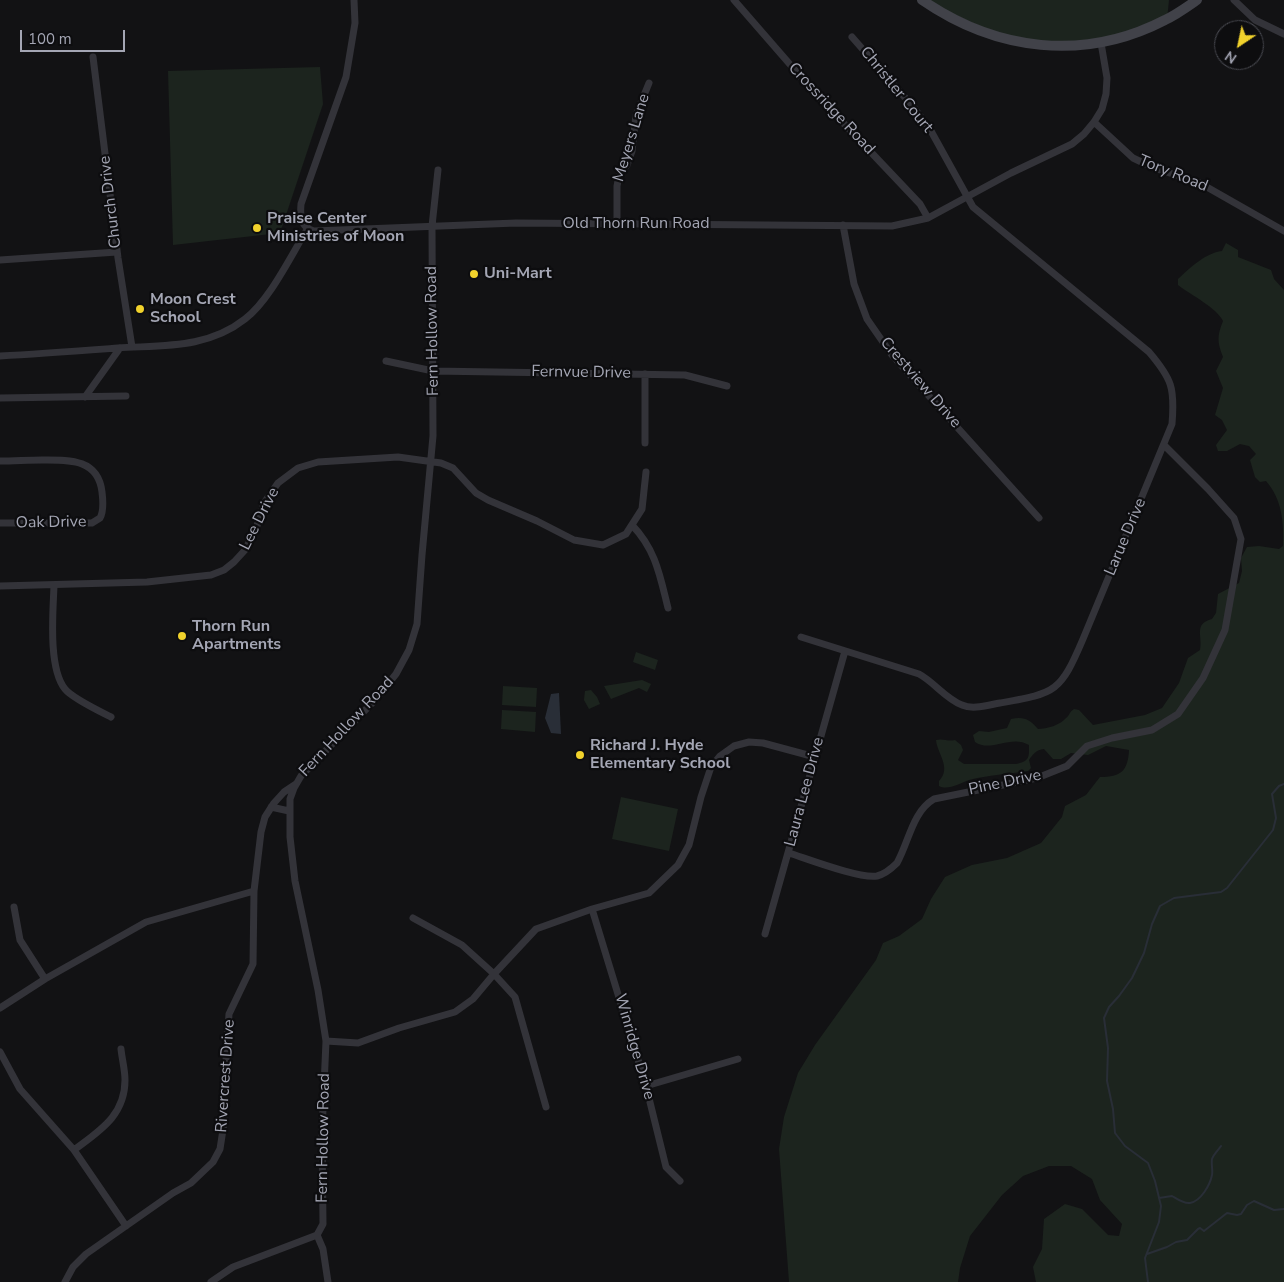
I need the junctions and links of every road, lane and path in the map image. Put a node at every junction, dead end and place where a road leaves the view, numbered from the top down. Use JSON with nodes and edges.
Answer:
{"nodes":[{"id":1,"x":354,"y":0,"type":"edge"},
{"id":2,"x":734,"y":0,"type":"edge"},
{"id":3,"x":922,"y":0,"type":"edge"},
{"id":4,"x":1197,"y":0,"type":"edge"},
{"id":5,"x":1234,"y":0,"type":"edge"},
{"id":6,"x":1284,"y":34,"type":"edge"},
{"id":7,"x":852,"y":37,"type":"dead end"},
{"id":8,"x":1101,"y":42,"type":"junction"},
{"id":9,"x":94,"y":57,"type":"dead end"},
{"id":10,"x":649,"y":83,"type":"dead end"},
{"id":11,"x":1094,"y":122,"type":"junction"},
{"id":12,"x":438,"y":170,"type":"dead end"},
{"id":13,"x":967,"y":196,"type":"junction"},
{"id":14,"x":928,"y":218,"type":"junction"},
{"id":15,"x":618,"y":224,"type":"junction"},
{"id":16,"x":843,"y":225,"type":"junction"},
{"id":17,"x":432,"y":226,"type":"junction"},
{"id":18,"x":308,"y":228,"type":"junction"},
{"id":19,"x":1284,"y":231,"type":"edge"},
{"id":20,"x":118,"y":252,"type":"junction"},
{"id":21,"x":0,"y":260,"type":"edge"},
{"id":22,"x":132,"y":347,"type":"junction"},
{"id":23,"x":120,"y":348,"type":"junction"},
{"id":24,"x":0,"y":356,"type":"edge"},
{"id":25,"x":386,"y":361,"type":"dead end"},
{"id":26,"x":433,"y":371,"type":"junction"},
{"id":27,"x":645,"y":374,"type":"junction"},
{"id":28,"x":727,"y":386,"type":"dead end"},
{"id":29,"x":126,"y":396,"type":"dead end"},
{"id":30,"x":85,"y":397,"type":"junction"},
{"id":31,"x":0,"y":398,"type":"edge"},
{"id":32,"x":645,"y":443,"type":"dead end"},
{"id":33,"x":1164,"y":445,"type":"junction"},
{"id":34,"x":0,"y":461,"type":"edge"},
{"id":35,"x":430,"y":461,"type":"junction"},
{"id":36,"x":646,"y":472,"type":"dead end"},
{"id":37,"x":1039,"y":518,"type":"dead end"},
{"id":38,"x":0,"y":523,"type":"edge"},
{"id":39,"x":632,"y":525,"type":"junction"},
{"id":40,"x":0,"y":586,"type":"edge"},
{"id":41,"x":54,"y":586,"type":"junction"},
{"id":42,"x":668,"y":608,"type":"dead end"},
{"id":43,"x":800,"y":637,"type":"dead end"},
{"id":44,"x":845,"y":650,"type":"junction"},
{"id":45,"x":111,"y":717,"type":"dead end"},
{"id":46,"x":815,"y":757,"type":"junction"},
{"id":47,"x":296,"y":783,"type":"junction"},
{"id":48,"x":271,"y":808,"type":"junction"},
{"id":49,"x":289,"y":811,"type":"junction"},
{"id":50,"x":789,"y":853,"type":"junction"},
{"id":51,"x":254,"y":891,"type":"junction"},
{"id":52,"x":14,"y":907,"type":"dead end"},
{"id":53,"x":592,"y":909,"type":"junction"},
{"id":54,"x":413,"y":918,"type":"dead end"},
{"id":55,"x":765,"y":934,"type":"dead end"},
{"id":56,"x":494,"y":974,"type":"junction"},
{"id":57,"x":45,"y":979,"type":"junction"},
{"id":58,"x":0,"y":1008,"type":"edge"},
{"id":59,"x":326,"y":1041,"type":"junction"},
{"id":60,"x":121,"y":1049,"type":"dead end"},
{"id":61,"x":0,"y":1052,"type":"edge"},
{"id":62,"x":738,"y":1060,"type":"dead end"},
{"id":63,"x":646,"y":1086,"type":"junction"},
{"id":64,"x":546,"y":1107,"type":"dead end"},
{"id":65,"x":74,"y":1150,"type":"junction"},
{"id":66,"x":680,"y":1181,"type":"dead end"},
{"id":67,"x":126,"y":1226,"type":"junction"},
{"id":68,"x":317,"y":1235,"type":"junction"},
{"id":69,"x":65,"y":1282,"type":"edge"},
{"id":70,"x":211,"y":1282,"type":"edge"},
{"id":71,"x":328,"y":1282,"type":"edge"}],
"edges":[{"from":1,"to":18,"type":"street"},
{"from":2,"to":14,"type":"street","name":"Crossridge Road"},
{"from":3,"to":8,"type":"street"},
{"from":4,"to":8,"type":"street"},
{"from":5,"to":6,"type":"street"},
{"from":7,"to":13,"type":"street","name":"Christler Court"},
{"from":8,"to":11,"type":"street","name":"Old Thorn Run Road"},
{"from":9,"to":20,"type":"street","name":"Church Drive"},
{"from":10,"to":15,"type":"street","name":"Meyers Lane"},
{"from":11,"to":13,"type":"street","name":"Old Thorn Run Road"},
{"from":11,"to":19,"type":"street","name":"Tory Road"},
{"from":12,"to":17,"type":"street","name":"Fern Hollow Road"},
{"from":13,"to":14,"type":"street","name":"Old Thorn Run Road"},
{"from":13,"to":33,"type":"street","name":"Larue Drive"},
{"from":14,"to":16,"type":"street","name":"Old Thorn Run Road"},
{"from":15,"to":16,"type":"street","name":"Old Thorn Run Road"},
{"from":15,"to":17,"type":"street","name":"Old Thorn Run Road"},
{"from":16,"to":37,"type":"street","name":"Crestview Drive"},
{"from":17,"to":18,"type":"street","name":"Old Thorn Run Road"},
{"from":17,"to":26,"type":"street","name":"Fern Hollow Road"},
{"from":18,"to":22,"type":"street"},
{"from":20,"to":21,"type":"street"},
{"from":20,"to":22,"type":"street","name":"Church Drive"},
{"from":22,"to":23,"type":"street"},
{"from":23,"to":24,"type":"street"},
{"from":23,"to":30,"type":"street"},
{"from":25,"to":26,"type":"street","name":"Fernvue Drive"},
{"from":26,"to":27,"type":"street","name":"Fernvue Drive"},
{"from":26,"to":35,"type":"street","name":"Fern Hollow Road"},
{"from":27,"to":28,"type":"street","name":"Fernvue Drive"},
{"from":27,"to":32,"type":"street"},
{"from":29,"to":30,"type":"street"},
{"from":30,"to":31,"type":"street"},
{"from":33,"to":44,"type":"street","name":"Larue Drive"},
{"from":33,"to":50,"type":"street","name":"Pine Drive"},
{"from":34,"to":38,"type":"street","name":"Oak Drive"},
{"from":35,"to":39,"type":"street","name":"Lee Drive"},
{"from":35,"to":41,"type":"street","name":"Lee Drive"},
{"from":35,"to":47,"type":"street","name":"Fern Hollow Road"},
{"from":36,"to":39,"type":"street"},
{"from":39,"to":42,"type":"street"},
{"from":40,"to":41,"type":"street","name":"Lee Drive"},
{"from":41,"to":45,"type":"street"},
{"from":43,"to":44,"type":"street","name":"Larue Drive"},
{"from":44,"to":46,"type":"street","name":"Laura Lee Drive"},
{"from":46,"to":50,"type":"street","name":"Laura Lee Drive"},
{"from":46,"to":53,"type":"street"},
{"from":47,"to":48,"type":"street","name":"Rivercrest Drive"},
{"from":47,"to":49,"type":"street","name":"Fern Hollow Road"},
{"from":48,"to":49,"type":"street"},
{"from":48,"to":51,"type":"street","name":"Rivercrest Drive"},
{"from":49,"to":59,"type":"street","name":"Fern Hollow Road"},
{"from":50,"to":55,"type":"street","name":"Laura Lee Drive"},
{"from":51,"to":57,"type":"street"},
{"from":51,"to":67,"type":"street","name":"Rivercrest Drive"},
{"from":52,"to":57,"type":"street"},
{"from":53,"to":56,"type":"street"},
{"from":53,"to":63,"type":"street","name":"Winridge Drive"},
{"from":54,"to":56,"type":"street"},
{"from":56,"to":59,"type":"street"},
{"from":56,"to":64,"type":"street"},
{"from":57,"to":58,"type":"street"},
{"from":59,"to":68,"type":"street","name":"Fern Hollow Road"},
{"from":60,"to":65,"type":"street"},
{"from":61,"to":65,"type":"street"},
{"from":62,"to":63,"type":"street"},
{"from":63,"to":66,"type":"street","name":"Winridge Drive"},
{"from":65,"to":67,"type":"street"},
{"from":67,"to":69,"type":"street","name":"Rivercrest Drive"},
{"from":68,"to":70,"type":"street"},
{"from":68,"to":71,"type":"street","name":"Fern Hollow Road"}]}
